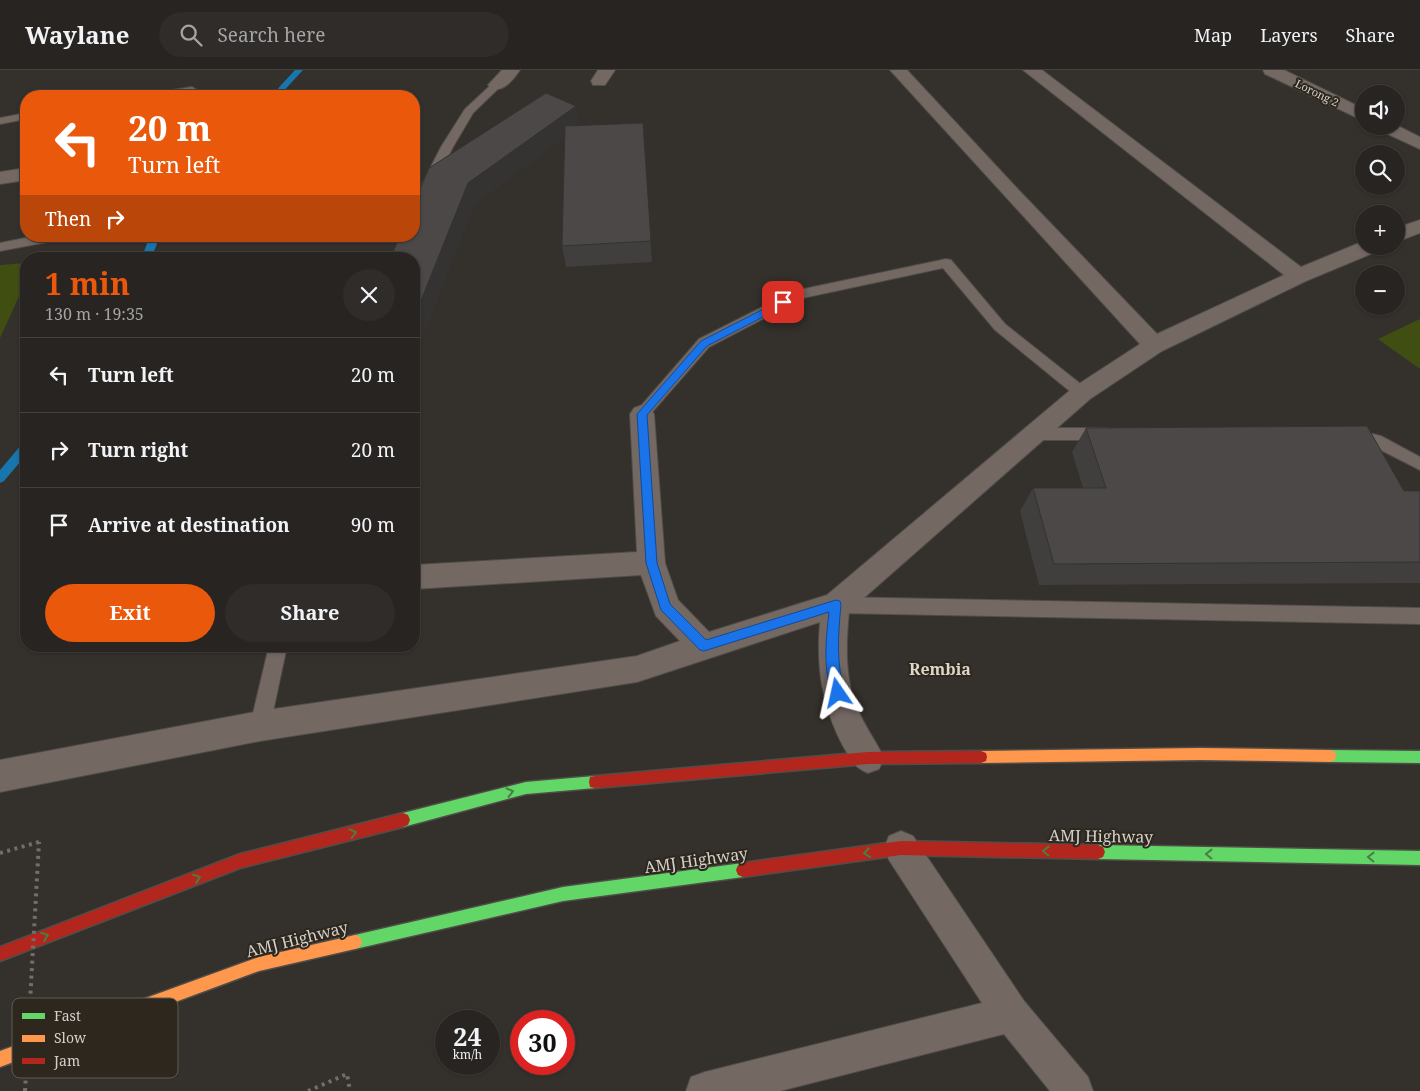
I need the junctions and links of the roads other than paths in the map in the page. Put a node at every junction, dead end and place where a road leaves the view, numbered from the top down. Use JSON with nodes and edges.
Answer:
{"nodes":[{"id":1,"x":512,"y":70,"type":"edge"},
{"id":2,"x":898,"y":70,"type":"edge"},
{"id":3,"x":1031,"y":70,"type":"edge"},
{"id":4,"x":1271,"y":70,"type":"edge"},
{"id":5,"x":497,"y":85,"type":"joint"},
{"id":6,"x":1355,"y":112,"type":"edge"},
{"id":7,"x":20,"y":117,"type":"edge"},
{"id":8,"x":0,"y":120,"type":"edge"},
{"id":9,"x":1402,"y":135,"type":"edge"},
{"id":10,"x":1420,"y":144,"type":"edge"},
{"id":11,"x":20,"y":175,"type":"edge"},
{"id":12,"x":0,"y":178,"type":"edge"},
{"id":13,"x":420,"y":200,"type":"edge"},
{"id":14,"x":1420,"y":226,"type":"edge"},
{"id":15,"x":1405,"y":232,"type":"edge"},
{"id":16,"x":26,"y":242,"type":"edge"},
{"id":17,"x":0,"y":247,"type":"edge"},
{"id":18,"x":1355,"y":253,"type":"edge"},
{"id":19,"x":1299,"y":276,"type":"junction"},
{"id":20,"x":1154,"y":345,"type":"junction"},
{"id":21,"x":1082,"y":393,"type":"junction"},
{"id":22,"x":642,"y":414,"type":"joint"},
{"id":23,"x":1034,"y":434,"type":"junction"},
{"id":24,"x":1122,"y":434,"type":"edge"},
{"id":25,"x":1336,"y":434,"type":"edge"},
{"id":26,"x":1420,"y":464,"type":"edge"},
{"id":27,"x":651,"y":563,"type":"junction"},
{"id":28,"x":420,"y":577,"type":"edge"},
{"id":29,"x":836,"y":605,"type":"junction"},
{"id":30,"x":1420,"y":616,"type":"edge"},
{"id":31,"x":704,"y":646,"type":"junction"},
{"id":32,"x":277,"y":652,"type":"edge"},
{"id":33,"x":260,"y":726,"type":"junction"},
{"id":34,"x":1420,"y":757,"type":"edge"},
{"id":35,"x":868,"y":758,"type":"junction"},
{"id":36,"x":0,"y":776,"type":"edge"},
{"id":37,"x":901,"y":848,"type":"junction"},
{"id":38,"x":1420,"y":858,"type":"edge"},
{"id":39,"x":0,"y":954,"type":"edge"},
{"id":40,"x":166,"y":998,"type":"edge"},
{"id":41,"x":1011,"y":1014,"type":"junction"},
{"id":42,"x":12,"y":1055,"type":"edge"},
{"id":43,"x":0,"y":1059,"type":"edge"},
{"id":44,"x":705,"y":1091,"type":"edge"},
{"id":45,"x":1074,"y":1091,"type":"edge"}],
"edges":[{"from":1,"to":5,"type":"street"},
{"from":2,"to":20,"type":"street"},
{"from":3,"to":19,"type":"street"},
{"from":4,"to":6,"type":"street","name":"Lorong 2"},
{"from":5,"to":13,"type":"lane"},
{"from":7,"to":8,"type":"lane"},
{"from":9,"to":10,"type":"street"},
{"from":11,"to":12,"type":"street"},
{"from":14,"to":15,"type":"street"},
{"from":16,"to":17,"type":"lane"},
{"from":18,"to":19,"type":"street"},
{"from":19,"to":20,"type":"street"},
{"from":20,"to":21,"type":"street"},
{"from":21,"to":22,"type":"lane"},
{"from":21,"to":23,"type":"street"},
{"from":22,"to":27,"type":"street"},
{"from":23,"to":24,"type":"lane"},
{"from":23,"to":29,"type":"street"},
{"from":25,"to":26,"type":"lane"},
{"from":27,"to":28,"type":"street"},
{"from":27,"to":31,"type":"street"},
{"from":29,"to":30,"type":"lane"},
{"from":29,"to":31,"type":"street"},
{"from":29,"to":35,"type":"street"},
{"from":31,"to":33,"type":"street"},
{"from":32,"to":33,"type":"lane"},
{"from":33,"to":36,"type":"street"},
{"from":34,"to":35,"type":"highway"},
{"from":39,"to":35,"type":"highway","one_way":true},
{"from":38,"to":37,"type":"highway","name":"AMJ Highway","one_way":true},
{"from":37,"to":40,"type":"highway","name":"AMJ Highway","one_way":true},
{"from":37,"to":41,"type":"street"},
{"from":41,"to":44,"type":"street"},
{"from":41,"to":45,"type":"street"},
{"from":42,"to":43,"type":"highway","name":"AMJ Highway","one_way":true}]}
